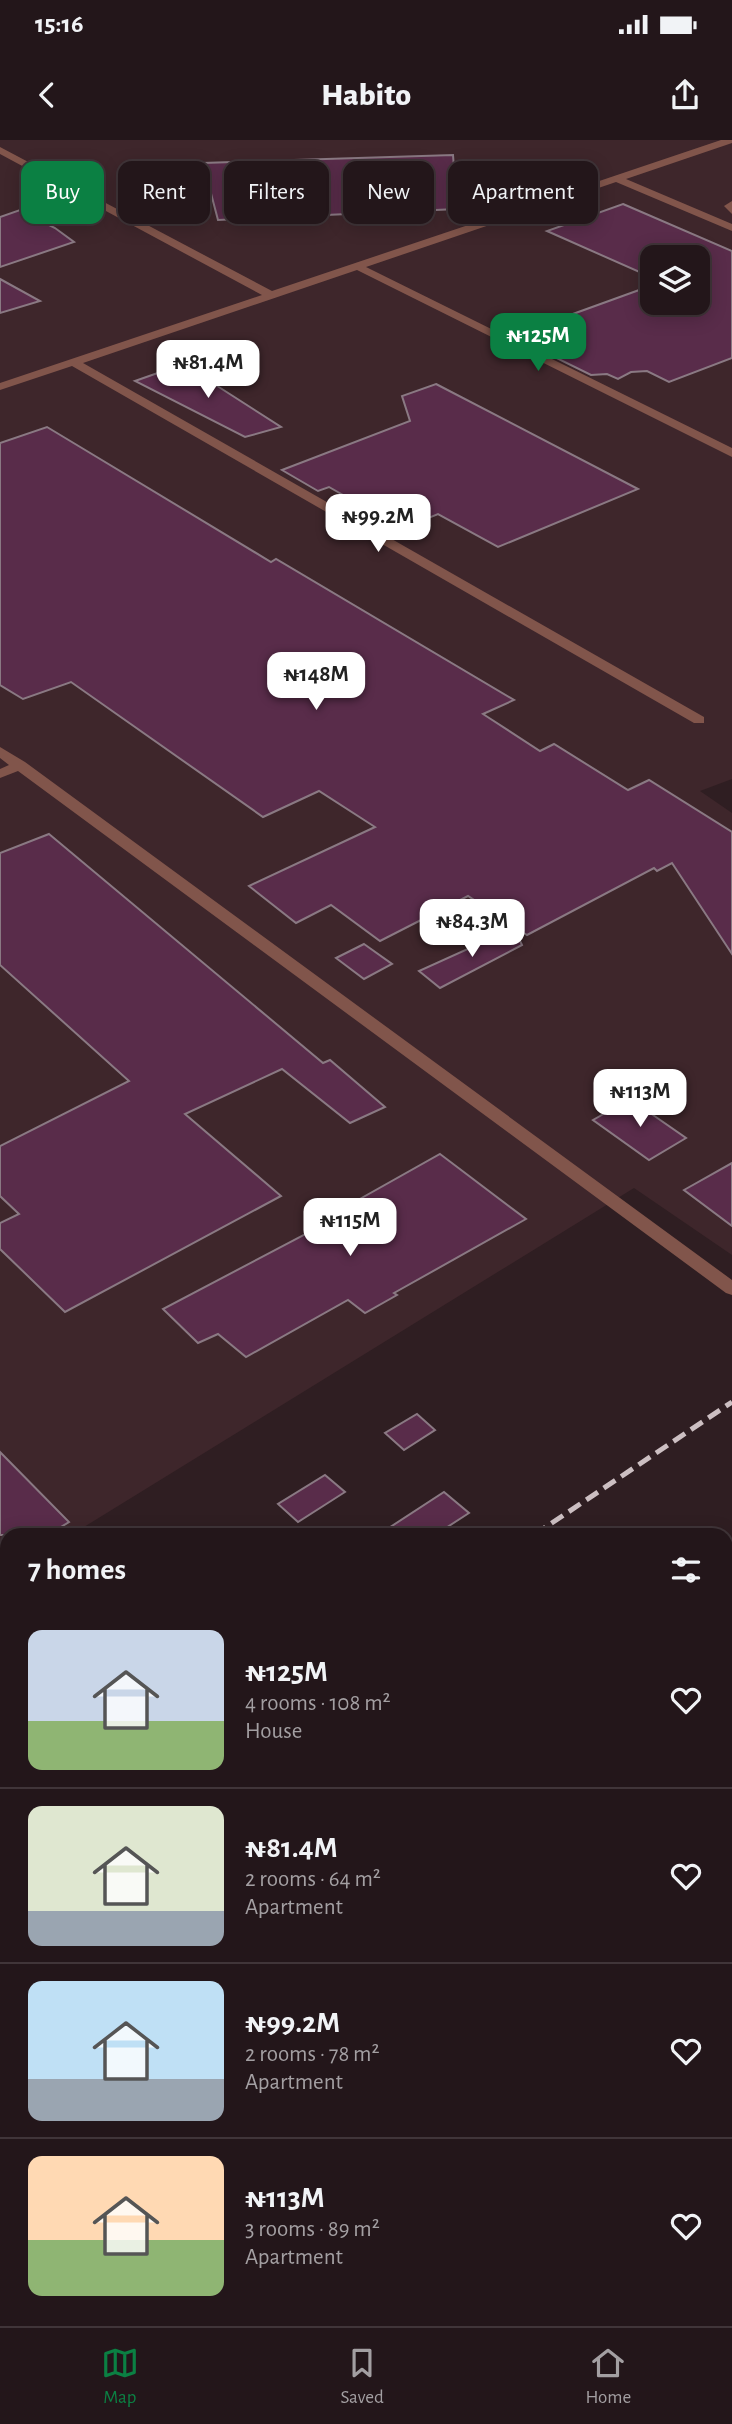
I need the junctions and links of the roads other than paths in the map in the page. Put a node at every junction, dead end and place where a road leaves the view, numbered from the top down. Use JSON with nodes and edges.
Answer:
{"nodes":[{"id":1,"x":730,"y":140,"type":"edge"},
{"id":2,"x":0,"y":150,"type":"edge"},
{"id":3,"x":618,"y":179,"type":"junction"},
{"id":4,"x":732,"y":203,"type":"edge"},
{"id":5,"x":732,"y":212,"type":"edge"},
{"id":6,"x":732,"y":228,"type":"edge"},
{"id":7,"x":357,"y":266,"type":"junction"},
{"id":8,"x":271,"y":295,"type":"junction"},
{"id":9,"x":73,"y":362,"type":"junction"},
{"id":10,"x":0,"y":387,"type":"edge"},
{"id":11,"x":732,"y":453,"type":"edge"},
{"id":12,"x":699,"y":720,"type":"dead end"},
{"id":13,"x":0,"y":751,"type":"edge"},
{"id":14,"x":20,"y":765,"type":"junction"},
{"id":15,"x":0,"y":774,"type":"edge"},
{"id":16,"x":732,"y":1289,"type":"edge"}],
"edges":[{"from":1,"to":3,"type":"street"},
{"from":2,"to":8,"type":"street"},
{"from":3,"to":6,"type":"street"},
{"from":3,"to":7,"type":"street"},
{"from":4,"to":5,"type":"lane"},
{"from":7,"to":8,"type":"street"},
{"from":7,"to":11,"type":"street"},
{"from":8,"to":9,"type":"street"},
{"from":9,"to":10,"type":"street"},
{"from":9,"to":12,"type":"street"},
{"from":13,"to":14,"type":"street"},
{"from":14,"to":15,"type":"street"},
{"from":14,"to":16,"type":"street"}]}
